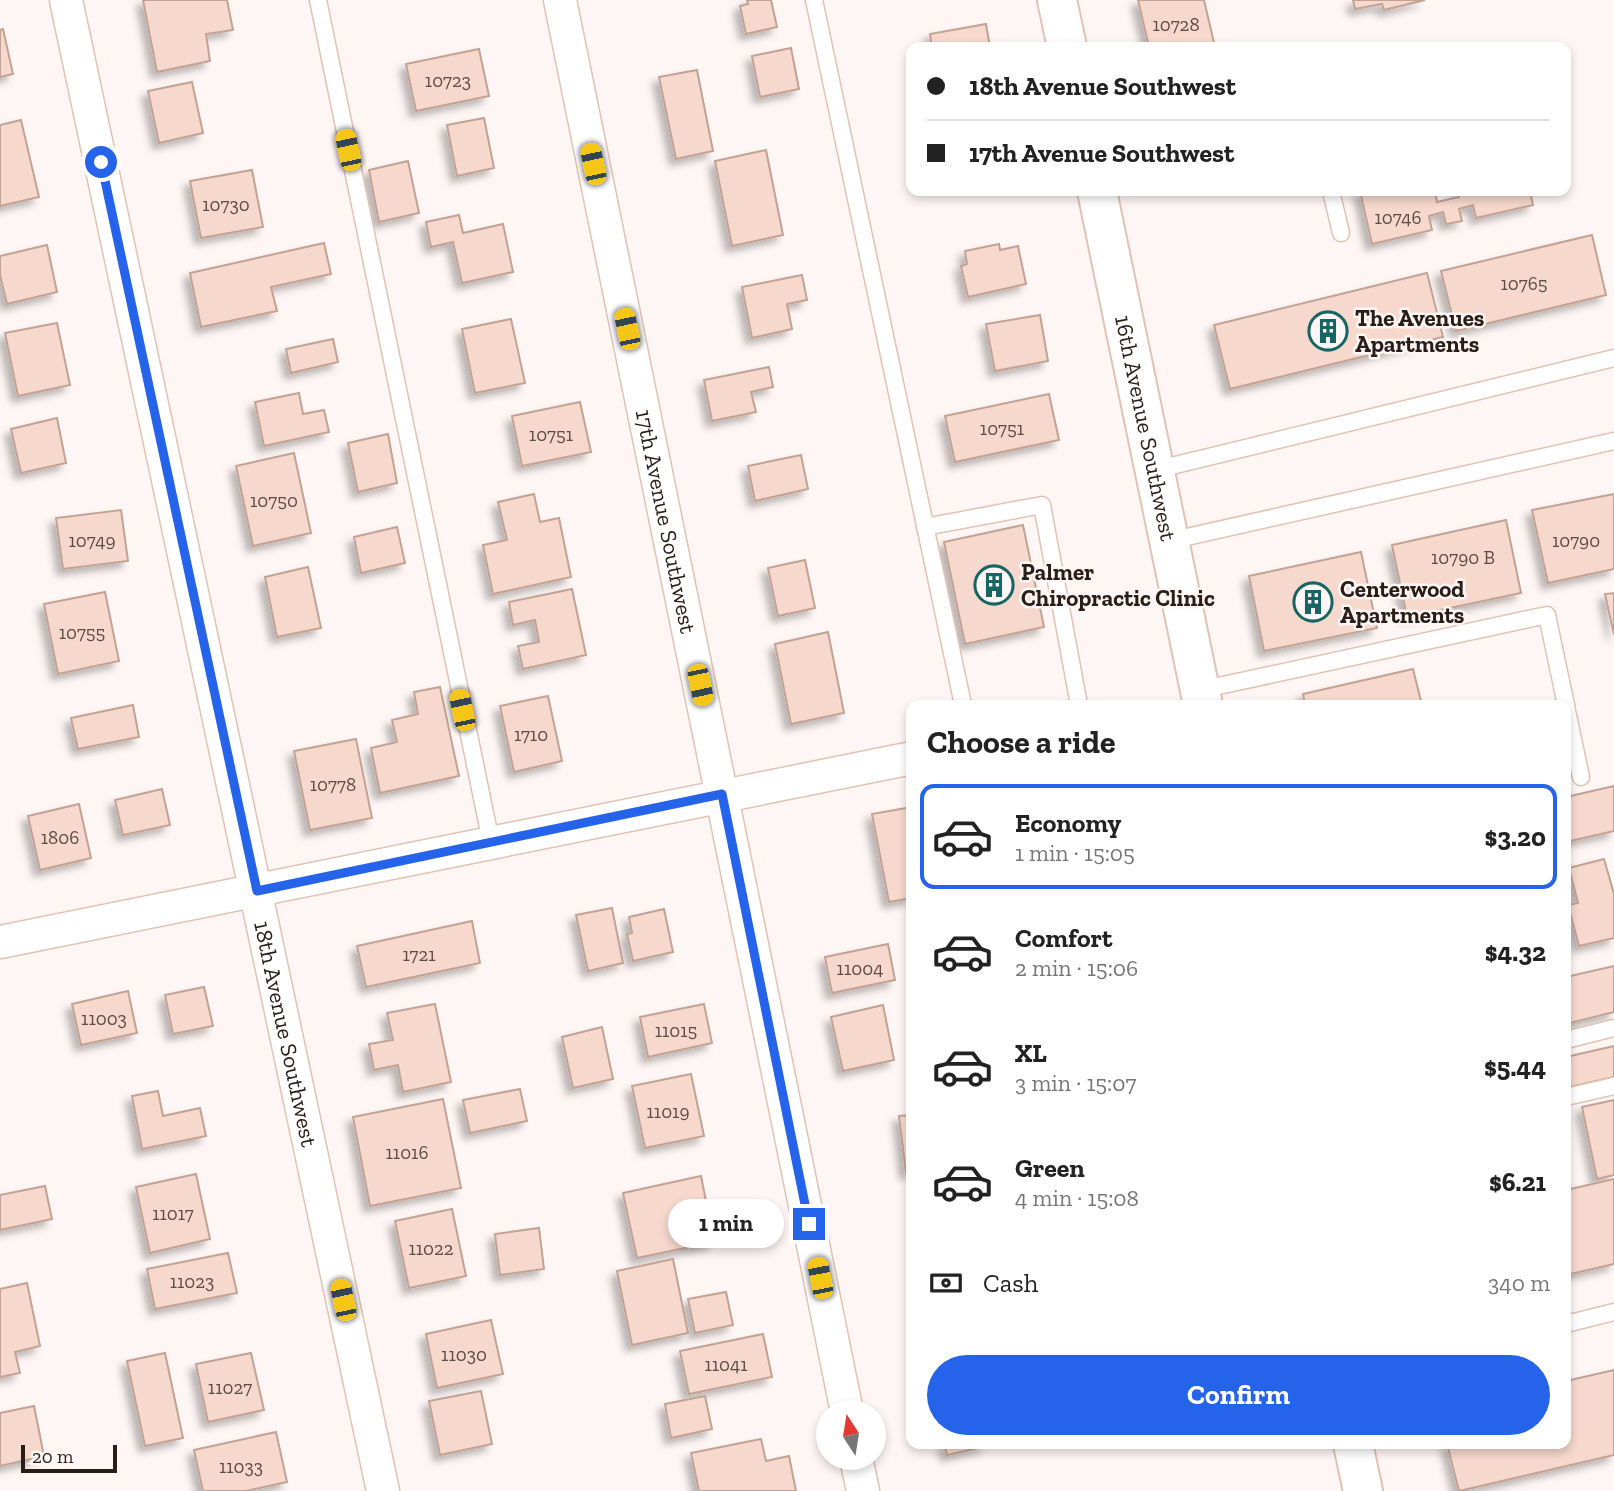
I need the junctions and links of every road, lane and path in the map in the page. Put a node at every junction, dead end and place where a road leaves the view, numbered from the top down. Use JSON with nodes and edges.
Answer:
{"nodes":[{"id":1,"x":66,"y":0,"type":"edge"},
{"id":2,"x":318,"y":0,"type":"edge"},
{"id":3,"x":560,"y":0,"type":"edge"},
{"id":4,"x":814,"y":0,"type":"edge"},
{"id":5,"x":1058,"y":0,"type":"edge"},
{"id":6,"x":1066,"y":42,"type":"edge"},
{"id":7,"x":1098,"y":196,"type":"edge"},
{"id":8,"x":1332,"y":196,"type":"edge"},
{"id":9,"x":1341,"y":233,"type":"dead end"},
{"id":10,"x":1614,"y":358,"type":"edge"},
{"id":11,"x":1614,"y":441,"type":"edge"},
{"id":12,"x":1155,"y":470,"type":"junction"},
{"id":13,"x":925,"y":527,"type":"junction"},
{"id":14,"x":1169,"y":541,"type":"junction"},
{"id":15,"x":962,"y":700,"type":"edge"},
{"id":16,"x":1078,"y":700,"type":"edge"},
{"id":17,"x":1201,"y":700,"type":"edge"},
{"id":18,"x":1205,"y":700,"type":"edge"},
{"id":19,"x":1565,"y":700,"type":"edge"},
{"id":20,"x":1571,"y":729,"type":"edge"},
{"id":21,"x":906,"y":759,"type":"edge"},
{"id":22,"x":1581,"y":777,"type":"dead end"},
{"id":23,"x":722,"y":794,"type":"junction"},
{"id":24,"x":491,"y":842,"type":"junction"},
{"id":25,"x":257,"y":891,"type":"junction"},
{"id":26,"x":0,"y":942,"type":"edge"},
{"id":27,"x":1614,"y":1028,"type":"edge"},
{"id":28,"x":1571,"y":1039,"type":"edge"},
{"id":29,"x":1614,"y":1086,"type":"edge"},
{"id":30,"x":1571,"y":1096,"type":"edge"},
{"id":31,"x":1614,"y":1312,"type":"edge"},
{"id":32,"x":1571,"y":1323,"type":"edge"},
{"id":33,"x":845,"y":1400,"type":"edge"},
{"id":34,"x":1354,"y":1449,"type":"edge"},
{"id":35,"x":859,"y":1470,"type":"edge"},
{"id":36,"x":383,"y":1491,"type":"edge"},
{"id":37,"x":863,"y":1491,"type":"edge"},
{"id":38,"x":1363,"y":1491,"type":"edge"}],
"edges":[{"from":1,"to":25,"type":"street","name":"18th Avenue Southwest"},
{"from":2,"to":24,"type":"lane"},
{"from":3,"to":23,"type":"street","name":"17th Avenue Southwest"},
{"from":4,"to":13,"type":"lane"},
{"from":5,"to":6,"type":"main road"},
{"from":7,"to":12,"type":"main road","name":"16th Avenue Southwest"},
{"from":8,"to":9,"type":"lane"},
{"from":10,"to":12,"type":"lane"},
{"from":11,"to":14,"type":"lane"},
{"from":12,"to":14,"type":"main road","name":"16th Avenue Southwest"},
{"from":13,"to":15,"type":"lane"},
{"from":13,"to":16,"type":"lane"},
{"from":14,"to":17,"type":"main road","name":"16th Avenue Southwest"},
{"from":18,"to":19,"type":"lane"},
{"from":20,"to":22,"type":"lane"},
{"from":21,"to":23,"type":"street"},
{"from":23,"to":24,"type":"street"},
{"from":23,"to":33,"type":"street","name":"17th Avenue Southwest"},
{"from":24,"to":25,"type":"street"},
{"from":25,"to":26,"type":"street"},
{"from":25,"to":36,"type":"street","name":"18th Avenue Southwest"},
{"from":27,"to":28,"type":"lane"},
{"from":29,"to":30,"type":"lane"},
{"from":31,"to":32,"type":"lane"},
{"from":34,"to":38,"type":"main road"},
{"from":35,"to":37,"type":"street"}]}
